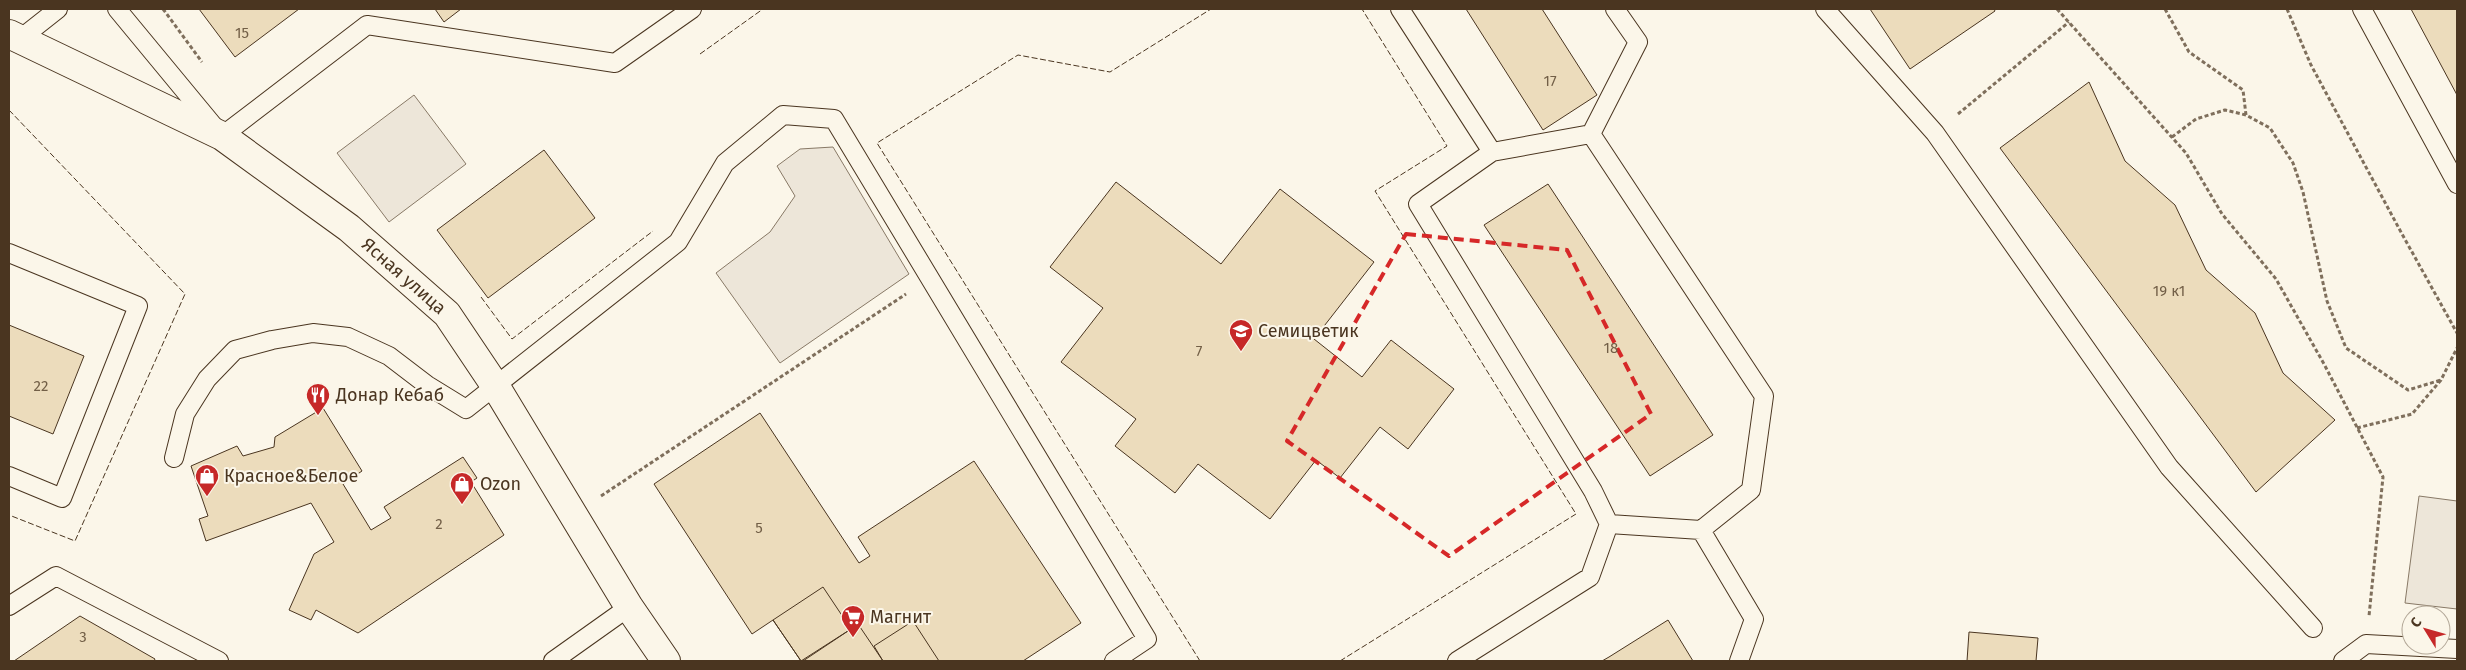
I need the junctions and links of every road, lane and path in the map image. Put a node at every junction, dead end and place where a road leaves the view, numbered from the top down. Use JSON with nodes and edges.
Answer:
{"nodes":[{"id":1,"x":58,"y":9,"type":"edge"},
{"id":2,"x":117,"y":9,"type":"edge"},
{"id":3,"x":163,"y":9,"type":"edge"},
{"id":4,"x":692,"y":9,"type":"edge"},
{"id":5,"x":1400,"y":9,"type":"edge"},
{"id":6,"x":1615,"y":9,"type":"edge"},
{"id":7,"x":1825,"y":9,"type":"edge"},
{"id":8,"x":2057,"y":9,"type":"edge"},
{"id":9,"x":2165,"y":9,"type":"edge"},
{"id":10,"x":2287,"y":9,"type":"edge"},
{"id":11,"x":2362,"y":9,"type":"edge"},
{"id":12,"x":2069,"y":22,"type":"junction"},
{"id":13,"x":14,"y":36,"type":"edge"},
{"id":14,"x":204,"y":65,"type":"dead end"},
{"id":15,"x":2246,"y":115,"type":"junction"},
{"id":16,"x":1934,"y":133,"type":"junction"},
{"id":17,"x":1591,"y":134,"type":"junction"},
{"id":18,"x":222,"y":136,"type":"junction"},
{"id":19,"x":2172,"y":137,"type":"junction"},
{"id":20,"x":1492,"y":152,"type":"junction"},
{"id":21,"x":2457,"y":184,"type":"edge"},
{"id":22,"x":9,"y":253,"type":"edge"},
{"id":23,"x":930,"y":279,"type":"junction"},
{"id":24,"x":2457,"y":333,"type":"edge"},
{"id":25,"x":2457,"y":348,"type":"edge"},
{"id":26,"x":2441,"y":380,"type":"junction"},
{"id":27,"x":496,"y":387,"type":"junction"},
{"id":28,"x":2357,"y":428,"type":"junction"},
{"id":29,"x":174,"y":458,"type":"dead end"},
{"id":30,"x":9,"y":476,"type":"edge"},
{"id":31,"x":573,"y":515,"type":"junction"},
{"id":32,"x":1609,"y":524,"type":"junction"},
{"id":33,"x":1701,"y":530,"type":"junction"},
{"id":34,"x":9,"y":606,"type":"edge"},
{"id":35,"x":629,"y":607,"type":"junction"},
{"id":36,"x":2313,"y":628,"type":"dead end"},
{"id":37,"x":2366,"y":644,"type":"junction"},
{"id":38,"x":2457,"y":649,"type":"edge"},
{"id":39,"x":561,"y":659,"type":"edge"},
{"id":40,"x":219,"y":661,"type":"edge"},
{"id":41,"x":666,"y":661,"type":"edge"},
{"id":42,"x":1114,"y":661,"type":"edge"},
{"id":43,"x":1457,"y":661,"type":"edge"},
{"id":44,"x":1738,"y":661,"type":"edge"},
{"id":45,"x":2343,"y":661,"type":"edge"}],
"edges":[{"from":1,"to":13,"type":"lane"},
{"from":2,"to":18,"type":"lane"},
{"from":3,"to":14,"type":"path"},
{"from":4,"to":18,"type":"lane"},
{"from":5,"to":20,"type":"lane"},
{"from":6,"to":17,"type":"lane"},
{"from":7,"to":16,"type":"lane"},
{"from":8,"to":12,"type":"path"},
{"from":9,"to":15,"type":"path"},
{"from":10,"to":24,"type":"path"},
{"from":11,"to":21,"type":"lane"},
{"from":12,"to":16,"type":"path"},
{"from":12,"to":19,"type":"path"},
{"from":13,"to":18,"type":"street","name":"Ясная улица"},
{"from":15,"to":19,"type":"path"},
{"from":15,"to":26,"type":"path"},
{"from":16,"to":36,"type":"lane"},
{"from":17,"to":20,"type":"lane"},
{"from":17,"to":33,"type":"lane"},
{"from":18,"to":27,"type":"street","name":"Ясная улица"},
{"from":19,"to":28,"type":"path"},
{"from":20,"to":32,"type":"lane"},
{"from":22,"to":30,"type":"lane"},
{"from":23,"to":27,"type":"lane"},
{"from":23,"to":31,"type":"path"},
{"from":23,"to":42,"type":"lane"},
{"from":25,"to":26,"type":"path"},
{"from":26,"to":28,"type":"path"},
{"from":27,"to":29,"type":"lane"},
{"from":27,"to":31,"type":"street","name":"Ясная улица"},
{"from":28,"to":37,"type":"path"},
{"from":31,"to":35,"type":"street","name":"Ясная улица"},
{"from":32,"to":33,"type":"lane"},
{"from":32,"to":43,"type":"lane"},
{"from":33,"to":44,"type":"lane"},
{"from":34,"to":40,"type":"lane"},
{"from":35,"to":39,"type":"lane"},
{"from":35,"to":41,"type":"street","name":"Ясная улица"},
{"from":37,"to":38,"type":"lane"},
{"from":37,"to":45,"type":"lane"}]}
